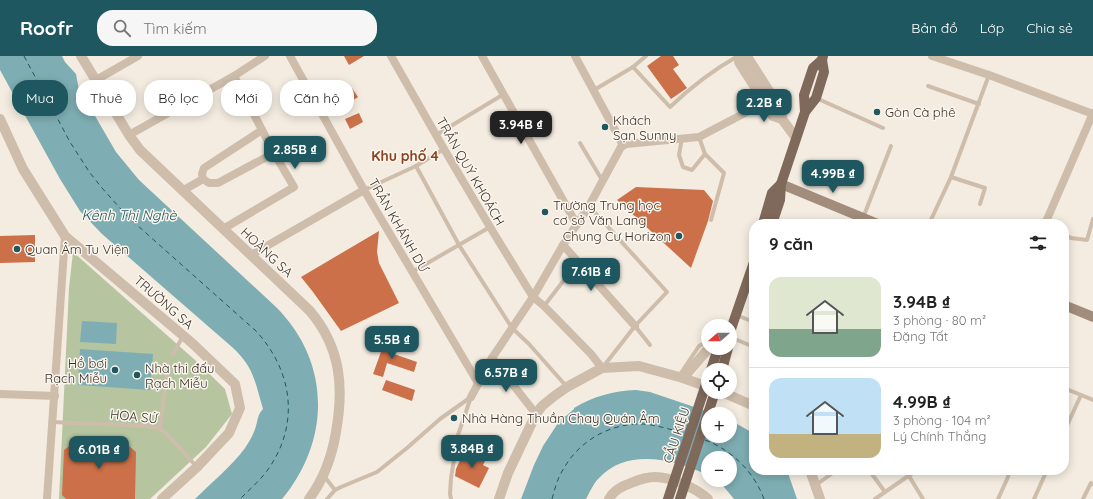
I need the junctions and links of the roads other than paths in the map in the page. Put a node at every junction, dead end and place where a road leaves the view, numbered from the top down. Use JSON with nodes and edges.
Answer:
{"nodes":[{"id":1,"x":81,"y":56,"type":"edge"},
{"id":2,"x":138,"y":56,"type":"edge"},
{"id":3,"x":265,"y":56,"type":"edge"},
{"id":4,"x":290,"y":56,"type":"edge"},
{"id":5,"x":391,"y":56,"type":"edge"},
{"id":6,"x":482,"y":56,"type":"edge"},
{"id":7,"x":575,"y":56,"type":"edge"},
{"id":8,"x":646,"y":56,"type":"edge"},
{"id":9,"x":741,"y":56,"type":"edge"},
{"id":10,"x":932,"y":56,"type":"edge"},
{"id":11,"x":822,"y":58,"type":"edge"},
{"id":12,"x":954,"y":59,"type":"edge"},
{"id":13,"x":633,"y":67,"type":"junction"},
{"id":14,"x":989,"y":75,"type":"junction"},
{"id":15,"x":234,"y":76,"type":"junction"},
{"id":16,"x":96,"y":80,"type":"joint"},
{"id":17,"x":928,"y":86,"type":"dead end"},
{"id":18,"x":594,"y":90,"type":"junction"},
{"id":19,"x":504,"y":94,"type":"junction"},
{"id":20,"x":816,"y":98,"type":"junction"},
{"id":21,"x":764,"y":103,"type":"junction"},
{"id":22,"x":979,"y":104,"type":"junction"},
{"id":23,"x":805,"y":112,"type":"junction"},
{"id":24,"x":1093,"y":114,"type":"edge"},
{"id":25,"x":118,"y":116,"type":"edge"},
{"id":26,"x":0,"y":119,"type":"edge"},
{"id":27,"x":782,"y":119,"type":"junction"},
{"id":28,"x":883,"y":128,"type":"dead end"},
{"id":29,"x":262,"y":130,"type":"junction"},
{"id":30,"x":129,"y":135,"type":"junction"},
{"id":31,"x":436,"y":135,"type":"junction"},
{"id":32,"x":699,"y":137,"type":"junction"},
{"id":33,"x":682,"y":138,"type":"junction"},
{"id":34,"x":796,"y":138,"type":"junction"},
{"id":35,"x":580,"y":143,"type":"dead end"},
{"id":36,"x":623,"y":145,"type":"junction"},
{"id":37,"x":892,"y":146,"type":"dead end"},
{"id":38,"x":444,"y":150,"type":"junction"},
{"id":39,"x":274,"y":153,"type":"junction"},
{"id":40,"x":705,"y":154,"type":"junction"},
{"id":41,"x":416,"y":166,"type":"junction"},
{"id":42,"x":951,"y":177,"type":"junction"},
{"id":43,"x":203,"y":179,"type":"junction"},
{"id":44,"x":602,"y":181,"type":"junction"},
{"id":45,"x":781,"y":184,"type":"junction"},
{"id":46,"x":364,"y":190,"type":"junction"},
{"id":47,"x":182,"y":191,"type":"junction"},
{"id":48,"x":980,"y":204,"type":"dead end"},
{"id":49,"x":589,"y":206,"type":"junction"},
{"id":50,"x":863,"y":218,"type":"joint"},
{"id":51,"x":764,"y":219,"type":"edge"},
{"id":52,"x":774,"y":219,"type":"edge"},
{"id":53,"x":932,"y":219,"type":"edge"},
{"id":54,"x":1047,"y":219,"type":"edge"},
{"id":55,"x":1093,"y":219,"type":"edge"},
{"id":56,"x":710,"y":220,"type":"dead end"},
{"id":57,"x":577,"y":225,"type":"junction"},
{"id":58,"x":490,"y":227,"type":"junction"},
{"id":59,"x":223,"y":228,"type":"junction"},
{"id":60,"x":1092,"y":231,"type":"edge"},
{"id":61,"x":65,"y":236,"type":"junction"},
{"id":62,"x":1069,"y":237,"type":"edge"},
{"id":63,"x":459,"y":245,"type":"junction"},
{"id":64,"x":563,"y":245,"type":"junction"},
{"id":65,"x":251,"y":255,"type":"junction"},
{"id":66,"x":578,"y":262,"type":"junction"},
{"id":67,"x":412,"y":272,"type":"junction"},
{"id":68,"x":749,"y":277,"type":"edge"},
{"id":69,"x":533,"y":297,"type":"junction"},
{"id":70,"x":544,"y":306,"type":"junction"},
{"id":71,"x":1069,"y":307,"type":"edge"},
{"id":72,"x":736,"y":315,"type":"junction"},
{"id":73,"x":1093,"y":317,"type":"edge"},
{"id":74,"x":735,"y":319,"type":"edge"},
{"id":75,"x":749,"y":320,"type":"edge"},
{"id":76,"x":634,"y":326,"type":"junction"},
{"id":77,"x":512,"y":328,"type":"junction"},
{"id":78,"x":183,"y":336,"type":"junction"},
{"id":79,"x":737,"y":340,"type":"edge"},
{"id":80,"x":650,"y":345,"type":"dead end"},
{"id":81,"x":701,"y":345,"type":"edge"},
{"id":82,"x":749,"y":345,"type":"edge"},
{"id":83,"x":173,"y":354,"type":"dead end"},
{"id":84,"x":702,"y":355,"type":"edge"},
{"id":85,"x":492,"y":358,"type":"junction"},
{"id":86,"x":168,"y":362,"type":"dead end"},
{"id":87,"x":602,"y":368,"type":"junction"},
{"id":88,"x":681,"y":377,"type":"junction"},
{"id":89,"x":478,"y":383,"type":"junction"},
{"id":90,"x":701,"y":384,"type":"edge"},
{"id":91,"x":567,"y":387,"type":"junction"},
{"id":92,"x":1069,"y":390,"type":"edge"},
{"id":93,"x":0,"y":394,"type":"edge"},
{"id":94,"x":1081,"y":395,"type":"junction"},
{"id":95,"x":55,"y":396,"type":"junction"},
{"id":96,"x":471,"y":397,"type":"junction"},
{"id":97,"x":701,"y":399,"type":"edge"},
{"id":98,"x":713,"y":399,"type":"edge"},
{"id":99,"x":737,"y":399,"type":"edge"},
{"id":100,"x":1093,"y":400,"type":"edge"},
{"id":101,"x":749,"y":404,"type":"edge"},
{"id":102,"x":536,"y":414,"type":"junction"},
{"id":103,"x":1069,"y":421,"type":"edge"},
{"id":104,"x":53,"y":422,"type":"junction"},
{"id":105,"x":160,"y":429,"type":"junction"},
{"id":106,"x":197,"y":467,"type":"junction"},
{"id":107,"x":812,"y":475,"type":"edge"},
{"id":108,"x":830,"y":475,"type":"edge"},
{"id":109,"x":873,"y":475,"type":"edge"},
{"id":110,"x":1008,"y":475,"type":"edge"},
{"id":111,"x":1045,"y":475,"type":"edge"},
{"id":112,"x":323,"y":476,"type":"junction"},
{"id":113,"x":908,"y":476,"type":"joint"},
{"id":114,"x":1093,"y":484,"type":"edge"},
{"id":115,"x":816,"y":485,"type":"junction"},
{"id":116,"x":335,"y":490,"type":"junction"},
{"id":117,"x":886,"y":492,"type":"junction"},
{"id":118,"x":47,"y":499,"type":"edge"},
{"id":119,"x":162,"y":499,"type":"edge"},
{"id":120,"x":309,"y":499,"type":"edge"},
{"id":121,"x":327,"y":499,"type":"edge"},
{"id":122,"x":450,"y":499,"type":"edge"},
{"id":123,"x":499,"y":499,"type":"edge"},
{"id":124,"x":609,"y":499,"type":"edge"},
{"id":125,"x":668,"y":499,"type":"edge"},
{"id":126,"x":680,"y":499,"type":"edge"},
{"id":127,"x":708,"y":499,"type":"edge"},
{"id":128,"x":820,"y":499,"type":"edge"},
{"id":129,"x":875,"y":499,"type":"edge"},
{"id":130,"x":923,"y":499,"type":"edge"},
{"id":131,"x":998,"y":499,"type":"edge"},
{"id":132,"x":1034,"y":499,"type":"edge"},
{"id":133,"x":1083,"y":499,"type":"edge"}],
"edges":[{"from":1,"to":16,"type":"street","name":"HOÀNG SA"},
{"from":2,"to":16,"type":"street"},
{"from":3,"to":15,"type":"street"},
{"from":4,"to":46,"type":"street","name":"TRẦN KHÁNH DƯ"},
{"from":5,"to":31,"type":"street","name":"TRẦN QUÝ KHOÁCH"},
{"from":6,"to":19,"type":"street"},
{"from":7,"to":18,"type":"street"},
{"from":8,"to":13,"type":"lane"},
{"from":9,"to":13,"type":"lane"},
{"from":9,"to":21,"type":"street"},
{"from":9,"to":27,"type":"street"},
{"from":10,"to":12,"type":"street"},
{"from":11,"to":20,"type":"main road"},
{"from":11,"to":23,"type":"main road"},
{"from":12,"to":14,"type":"street"},
{"from":13,"to":18,"type":"lane"},
{"from":14,"to":22,"type":"lane"},
{"from":14,"to":24,"type":"street"},
{"from":15,"to":29,"type":"street"},
{"from":15,"to":30,"type":"street"},
{"from":17,"to":22,"type":"lane"},
{"from":18,"to":36,"type":"street"},
{"from":19,"to":31,"type":"lane"},
{"from":19,"to":57,"type":"street"},
{"from":20,"to":23,"type":"main road"},
{"from":20,"to":28,"type":"lane"},
{"from":21,"to":27,"type":"street"},
{"from":21,"to":32,"type":"street"},
{"from":22,"to":42,"type":"lane"},
{"from":23,"to":34,"type":"main road"},
{"from":24,"to":54,"type":"street"},
{"from":25,"to":30,"type":"street","name":"HOÀNG SA"},
{"from":26,"to":61,"type":"street","name":"TRƯỜNG SA"},
{"from":27,"to":34,"type":"street"},
{"from":29,"to":39,"type":"street"},
{"from":29,"to":43,"type":"street"},
{"from":30,"to":47,"type":"street","name":"HOÀNG SA"},
{"from":31,"to":38,"type":"street","name":"TRẦN QUÝ KHOÁCH"},
{"from":32,"to":33,"type":"street"},
{"from":32,"to":40,"type":"lane"},
{"from":33,"to":36,"type":"street"},
{"from":33,"to":40,"type":"lane"},
{"from":34,"to":45,"type":"main road"},
{"from":35,"to":44,"type":"lane"},
{"from":36,"to":44,"type":"street"},
{"from":37,"to":50,"type":"lane"},
{"from":38,"to":41,"type":"lane"},
{"from":38,"to":58,"type":"street","name":"TRẦN QUÝ KHOÁCH"},
{"from":39,"to":43,"type":"street"},
{"from":39,"to":59,"type":"street"},
{"from":40,"to":56,"type":"lane"},
{"from":41,"to":46,"type":"lane"},
{"from":41,"to":63,"type":"lane"},
{"from":42,"to":48,"type":"lane"},
{"from":42,"to":53,"type":"lane"},
{"from":43,"to":47,"type":"street"},
{"from":44,"to":49,"type":"street"},
{"from":45,"to":50,"type":"main road"},
{"from":45,"to":51,"type":"main road"},
{"from":45,"to":52,"type":"main road"},
{"from":46,"to":65,"type":"street"},
{"from":46,"to":67,"type":"street","name":"TRẦN KHÁNH DƯ"},
{"from":47,"to":59,"type":"street","name":"HOÀNG SA"},
{"from":49,"to":57,"type":"street"},
{"from":49,"to":76,"type":"lane"},
{"from":55,"to":60,"type":"lane"},
{"from":57,"to":64,"type":"street"},
{"from":58,"to":63,"type":"lane"},
{"from":58,"to":69,"type":"street","name":"TRẦN QUÝ KHOÁCH"},
{"from":59,"to":65,"type":"street","name":"HOÀNG SA"},
{"from":60,"to":62,"type":"lane"},
{"from":61,"to":78,"type":"street","name":"TRƯỜNG SA"},
{"from":61,"to":95,"type":"street"},
{"from":63,"to":67,"type":"lane"},
{"from":63,"to":77,"type":"lane"},
{"from":64,"to":66,"type":"street"},
{"from":64,"to":69,"type":"street"},
{"from":65,"to":112,"type":"street","name":"HOÀNG SA"},
{"from":66,"to":70,"type":"lane"},
{"from":66,"to":76,"type":"street"},
{"from":67,"to":89,"type":"street","name":"TRẦN KHÁNH DƯ"},
{"from":68,"to":72,"type":"main road"},
{"from":69,"to":70,"type":"street","name":"TRẦN QUÝ KHOÁCH"},
{"from":69,"to":77,"type":"street"},
{"from":70,"to":87,"type":"street","name":"TRẦN QUÝ KHOÁCH"},
{"from":71,"to":73,"type":"main road"},
{"from":72,"to":74,"type":"main road"},
{"from":72,"to":75,"type":"lane"},
{"from":76,"to":80,"type":"lane"},
{"from":76,"to":87,"type":"lane"},
{"from":77,"to":85,"type":"street"},
{"from":77,"to":91,"type":"lane"},
{"from":78,"to":83,"type":"lane"},
{"from":78,"to":106,"type":"street","name":"TRƯỜNG SA"},
{"from":79,"to":82,"type":"lane"},
{"from":81,"to":88,"type":"lane"},
{"from":84,"to":88,"type":"street"},
{"from":85,"to":89,"type":"street"},
{"from":85,"to":102,"type":"street"},
{"from":86,"to":105,"type":"lane"},
{"from":87,"to":88,"type":"street"},
{"from":87,"to":91,"type":"street"},
{"from":88,"to":90,"type":"street"},
{"from":89,"to":96,"type":"street"},
{"from":91,"to":102,"type":"street"},
{"from":92,"to":94,"type":"lane"},
{"from":93,"to":95,"type":"street"},
{"from":94,"to":100,"type":"lane"},
{"from":94,"to":103,"type":"lane"},
{"from":95,"to":104,"type":"street"},
{"from":96,"to":116,"type":"lane"},
{"from":96,"to":122,"type":"lane"},
{"from":97,"to":125,"type":"main road","name":"CẦU KIỆU","bridge":true},
{"from":98,"to":126,"type":"main road","name":"CẦU KIỆU","bridge":true},
{"from":99,"to":101,"type":"street"},
{"from":102,"to":123,"type":"street"},
{"from":104,"to":105,"type":"lane","name":"HOA SỨ"},
{"from":104,"to":118,"type":"street"},
{"from":105,"to":106,"type":"lane","name":"HOA SỨ"},
{"from":106,"to":119,"type":"street","name":"TRƯỜNG SA"},
{"from":107,"to":115,"type":"street"},
{"from":108,"to":115,"type":"lane"},
{"from":109,"to":117,"type":"lane"},
{"from":110,"to":131,"type":"lane"},
{"from":111,"to":132,"type":"lane"},
{"from":112,"to":116,"type":"lane"},
{"from":112,"to":120,"type":"street","name":"HOÀNG SA"},
{"from":113,"to":117,"type":"lane"},
{"from":113,"to":130,"type":"lane"},
{"from":114,"to":133,"type":"lane"},
{"from":115,"to":128,"type":"street"},
{"from":116,"to":121,"type":"lane"},
{"from":117,"to":129,"type":"lane"},
{"from":124,"to":127,"type":"street"}]}
